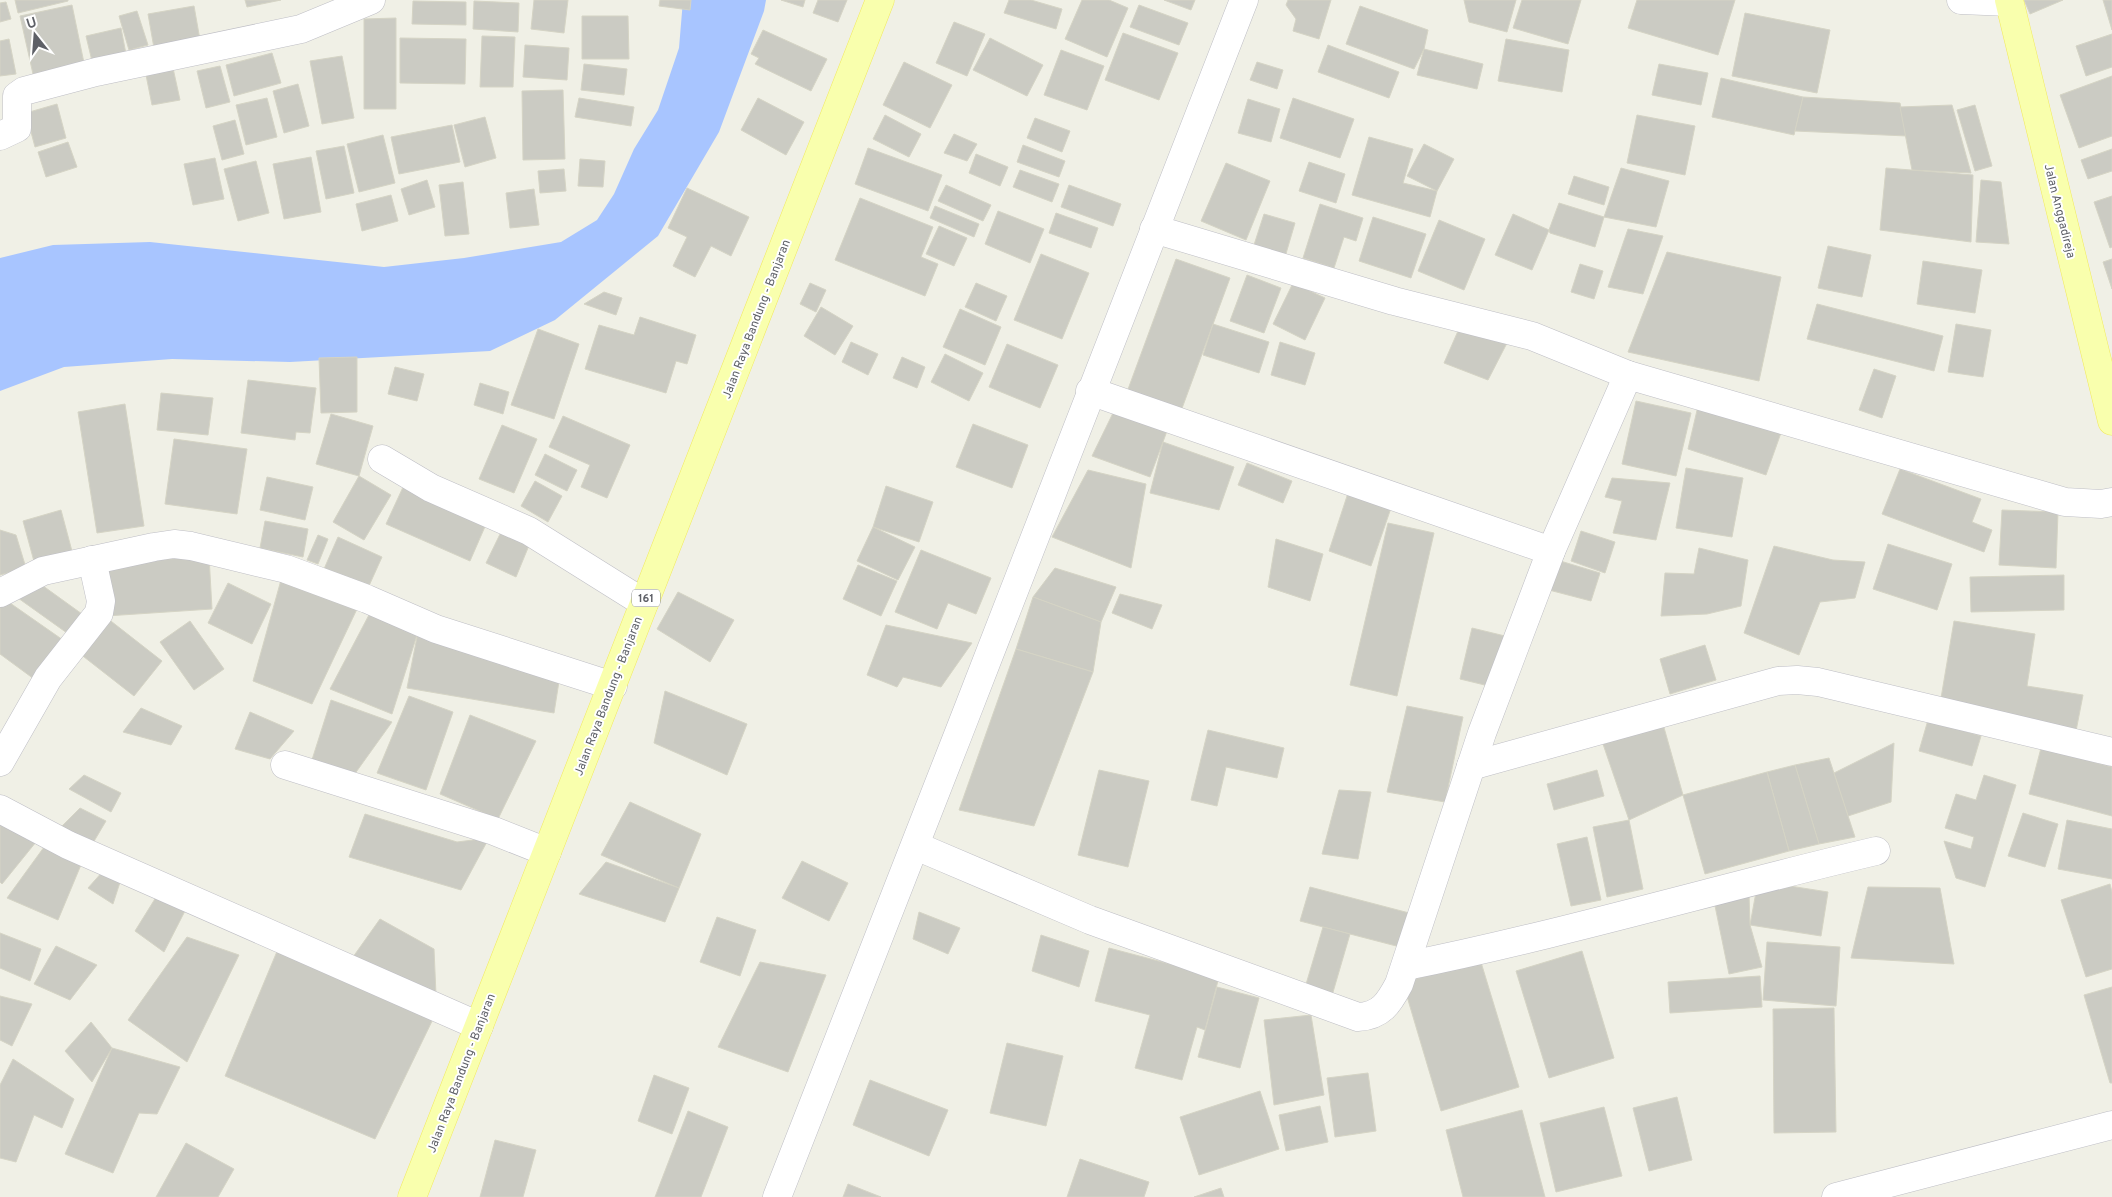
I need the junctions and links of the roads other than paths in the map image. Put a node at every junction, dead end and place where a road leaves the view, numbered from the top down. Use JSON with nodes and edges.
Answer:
{"nodes":[{"id":1,"x":371,"y":0,"type":"edge"},
{"id":2,"x":880,"y":0,"type":"edge"},
{"id":3,"x":1244,"y":0,"type":"edge"},
{"id":4,"x":1961,"y":0,"type":"edge"},
{"id":5,"x":2009,"y":1,"type":"edge"},
{"id":6,"x":0,"y":136,"type":"edge"},
{"id":7,"x":1154,"y":229,"type":"junction"},
{"id":8,"x":1628,"y":375,"type":"junction"},
{"id":9,"x":1090,"y":391,"type":"junction"},
{"id":10,"x":2112,"y":421,"type":"edge"},
{"id":11,"x":382,"y":459,"type":"dead end"},
{"id":12,"x":2112,"y":502,"type":"edge"},
{"id":13,"x":1551,"y":551,"type":"junction"},
{"id":14,"x":92,"y":560,"type":"junction"},
{"id":15,"x":0,"y":592,"type":"edge"},
{"id":16,"x":644,"y":603,"type":"junction"},
{"id":17,"x":613,"y":686,"type":"junction"},
{"id":18,"x":2112,"y":752,"type":"edge"},
{"id":19,"x":0,"y":762,"type":"edge"},
{"id":20,"x":285,"y":765,"type":"dead end"},
{"id":21,"x":1471,"y":766,"type":"junction"},
{"id":22,"x":0,"y":809,"type":"edge"},
{"id":23,"x":916,"y":846,"type":"junction"},
{"id":24,"x":1876,"y":851,"type":"dead end"},
{"id":25,"x":547,"y":852,"type":"junction"},
{"id":26,"x":1406,"y":966,"type":"junction"},
{"id":27,"x":479,"y":1026,"type":"junction"},
{"id":28,"x":2112,"y":1126,"type":"edge"},
{"id":29,"x":412,"y":1197,"type":"edge"},
{"id":30,"x":777,"y":1197,"type":"edge"},
{"id":31,"x":1836,"y":1197,"type":"edge"}],
"edges":[{"from":1,"to":6,"type":"street"},
{"from":2,"to":16,"type":"main road","name":"Jalan Raya Bandung - Banjaran","number":"161"},
{"from":3,"to":7,"type":"street"},
{"from":4,"to":5,"type":"street"},
{"from":5,"to":10,"type":"main road","name":"Jalan Anggadireja"},
{"from":7,"to":8,"type":"street"},
{"from":7,"to":9,"type":"street"},
{"from":8,"to":12,"type":"street"},
{"from":8,"to":13,"type":"street"},
{"from":9,"to":13,"type":"street"},
{"from":9,"to":23,"type":"street"},
{"from":11,"to":16,"type":"street"},
{"from":13,"to":21,"type":"street"},
{"from":14,"to":15,"type":"street"},
{"from":14,"to":17,"type":"street"},
{"from":14,"to":19,"type":"street"},
{"from":16,"to":17,"type":"main road","name":"Jalan Raya Bandung - Banjaran","number":"161"},
{"from":17,"to":25,"type":"main road","name":"Jalan Raya Bandung - Banjaran","number":"161"},
{"from":18,"to":21,"type":"street"},
{"from":20,"to":25,"type":"street"},
{"from":21,"to":26,"type":"street"},
{"from":22,"to":27,"type":"street"},
{"from":23,"to":26,"type":"street"},
{"from":23,"to":30,"type":"street"},
{"from":24,"to":26,"type":"street"},
{"from":25,"to":27,"type":"main road","name":"Jalan Raya Bandung - Banjaran","number":"161"},
{"from":27,"to":29,"type":"main road","name":"Jalan Raya Bandung - Banjaran","number":"161"},
{"from":28,"to":31,"type":"street"}]}
